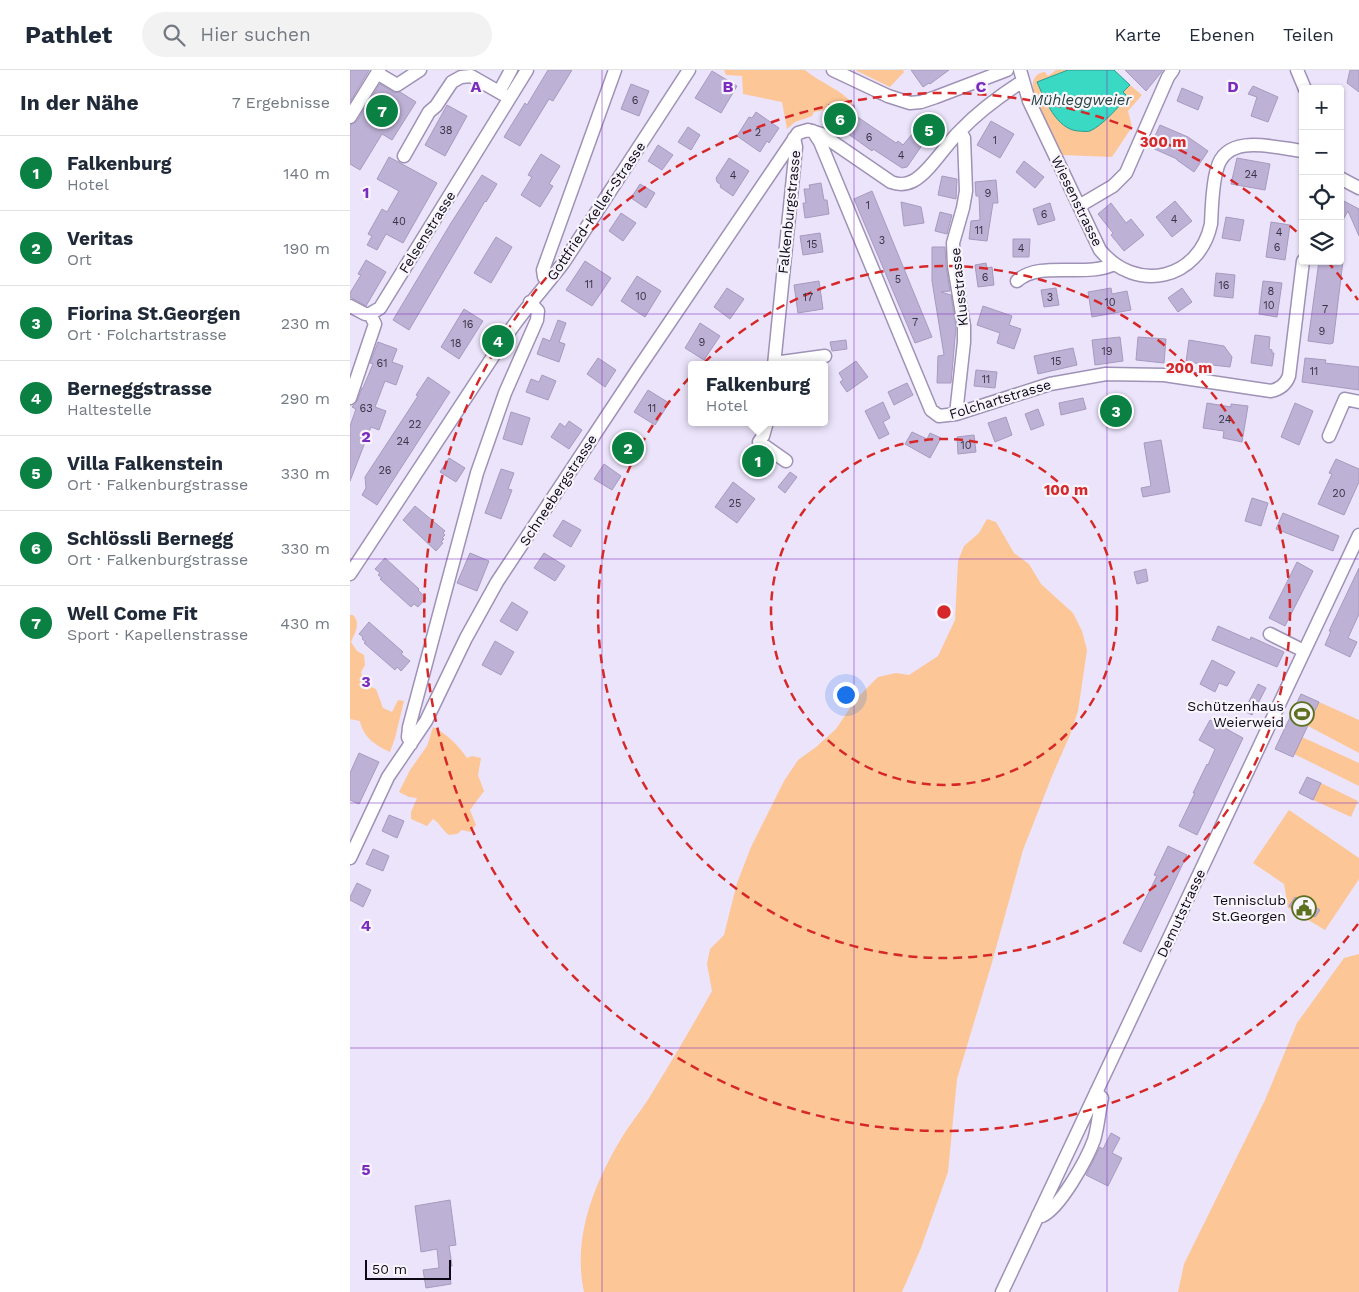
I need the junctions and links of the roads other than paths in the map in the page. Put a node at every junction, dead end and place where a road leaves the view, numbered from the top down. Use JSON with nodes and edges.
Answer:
{"nodes":[{"id":1,"x":420,"y":70,"type":"edge"},
{"id":2,"x":511,"y":70,"type":"edge"},
{"id":3,"x":527,"y":70,"type":"edge"},
{"id":4,"x":616,"y":70,"type":"edge"},
{"id":5,"x":690,"y":70,"type":"edge"},
{"id":6,"x":833,"y":70,"type":"edge"},
{"id":7,"x":1006,"y":70,"type":"edge"},
{"id":8,"x":1173,"y":70,"type":"edge"},
{"id":9,"x":1297,"y":70,"type":"edge"},
{"id":10,"x":378,"y":72,"type":"edge"},
{"id":11,"x":1022,"y":75,"type":"edge"},
{"id":12,"x":1303,"y":85,"type":"edge"},
{"id":13,"x":498,"y":92,"type":"junction"},
{"id":14,"x":510,"y":99,"type":"junction"},
{"id":15,"x":350,"y":116,"type":"edge"},
{"id":16,"x":813,"y":131,"type":"junction"},
{"id":17,"x":960,"y":131,"type":"junction"},
{"id":18,"x":794,"y":138,"type":"junction"},
{"id":19,"x":1299,"y":151,"type":"edge"},
{"id":20,"x":404,"y":156,"type":"dead end"},
{"id":21,"x":1344,"y":180,"type":"edge"},
{"id":22,"x":1359,"y":188,"type":"edge"},
{"id":23,"x":1079,"y":206,"type":"junction"},
{"id":24,"x":1114,"y":264,"type":"junction"},
{"id":25,"x":1303,"y":265,"type":"edge"},
{"id":26,"x":549,"y":281,"type":"junction"},
{"id":27,"x":1016,"y":282,"type":"dead end"},
{"id":28,"x":530,"y":302,"type":"junction"},
{"id":29,"x":350,"y":306,"type":"edge"},
{"id":30,"x":370,"y":314,"type":"junction"},
{"id":31,"x":825,"y":356,"type":"dead end"},
{"id":32,"x":774,"y":361,"type":"edge"},
{"id":33,"x":793,"y":361,"type":"edge"},
{"id":34,"x":350,"y":398,"type":"edge"},
{"id":35,"x":1359,"y":402,"type":"edge"},
{"id":36,"x":956,"y":414,"type":"junction"},
{"id":37,"x":766,"y":426,"type":"edge"},
{"id":38,"x":1329,"y":436,"type":"dead end"},
{"id":39,"x":786,"y":461,"type":"dead end"},
{"id":40,"x":1359,"y":534,"type":"edge"},
{"id":41,"x":350,"y":574,"type":"edge"},
{"id":42,"x":1270,"y":634,"type":"dead end"},
{"id":43,"x":1304,"y":651,"type":"junction"},
{"id":44,"x":411,"y":744,"type":"junction"},
{"id":45,"x":350,"y":858,"type":"edge"},
{"id":46,"x":1096,"y":1092,"type":"junction"},
{"id":47,"x":1038,"y":1215,"type":"junction"},
{"id":48,"x":1002,"y":1292,"type":"edge"}],
"edges":[{"from":1,"to":10,"type":"street"},
{"from":2,"to":13,"type":"street"},
{"from":3,"to":14,"type":"street","name":"Felsenstrasse"},
{"from":4,"to":26,"type":"street"},
{"from":5,"to":26,"type":"street","name":"Gottfried-Keller-Strasse"},
{"from":6,"to":7,"type":"street"},
{"from":8,"to":23,"type":"street"},
{"from":9,"to":12,"type":"street"},
{"from":10,"to":15,"type":"street"},
{"from":11,"to":17,"type":"street"},
{"from":11,"to":23,"type":"street","name":"Wiesenstrasse"},
{"from":13,"to":14,"type":"street"},
{"from":13,"to":20,"type":"street"},
{"from":14,"to":30,"type":"street","name":"Felsenstrasse"},
{"from":16,"to":17,"type":"street"},
{"from":16,"to":18,"type":"street","name":"Falkenburgstrasse"},
{"from":16,"to":36,"type":"street","name":"Folchartstrasse"},
{"from":17,"to":36,"type":"street","name":"Klusstrasse"},
{"from":18,"to":32,"type":"street","name":"Falkenburgstrasse"},
{"from":18,"to":44,"type":"street","name":"Schneebergstrasse"},
{"from":19,"to":24,"type":"street","name":"Wiesenstrasse"},
{"from":21,"to":22,"type":"street"},
{"from":23,"to":24,"type":"street","name":"Wiesenstrasse"},
{"from":24,"to":27,"type":"street"},
{"from":25,"to":36,"type":"street","name":"Folchartstrasse"},
{"from":26,"to":28,"type":"street","name":"Gottfried-Keller-Strasse"},
{"from":28,"to":41,"type":"street","name":"Gottfried-Keller-Strasse"},
{"from":28,"to":44,"type":"street"},
{"from":29,"to":30,"type":"street"},
{"from":30,"to":34,"type":"street"},
{"from":31,"to":33,"type":"street"},
{"from":35,"to":38,"type":"street"},
{"from":37,"to":39,"type":"street"},
{"from":40,"to":43,"type":"street","name":"Demutstrasse"},
{"from":42,"to":43,"type":"street"},
{"from":43,"to":46,"type":"street","name":"Demutstrasse"},
{"from":44,"to":45,"type":"street","name":"Schneebergstrasse"},
{"from":46,"to":47,"type":"street","name":"Demutstrasse"},
{"from":46,"to":47,"type":"street"},
{"from":47,"to":48,"type":"street","name":"Demutstrasse"}]}
